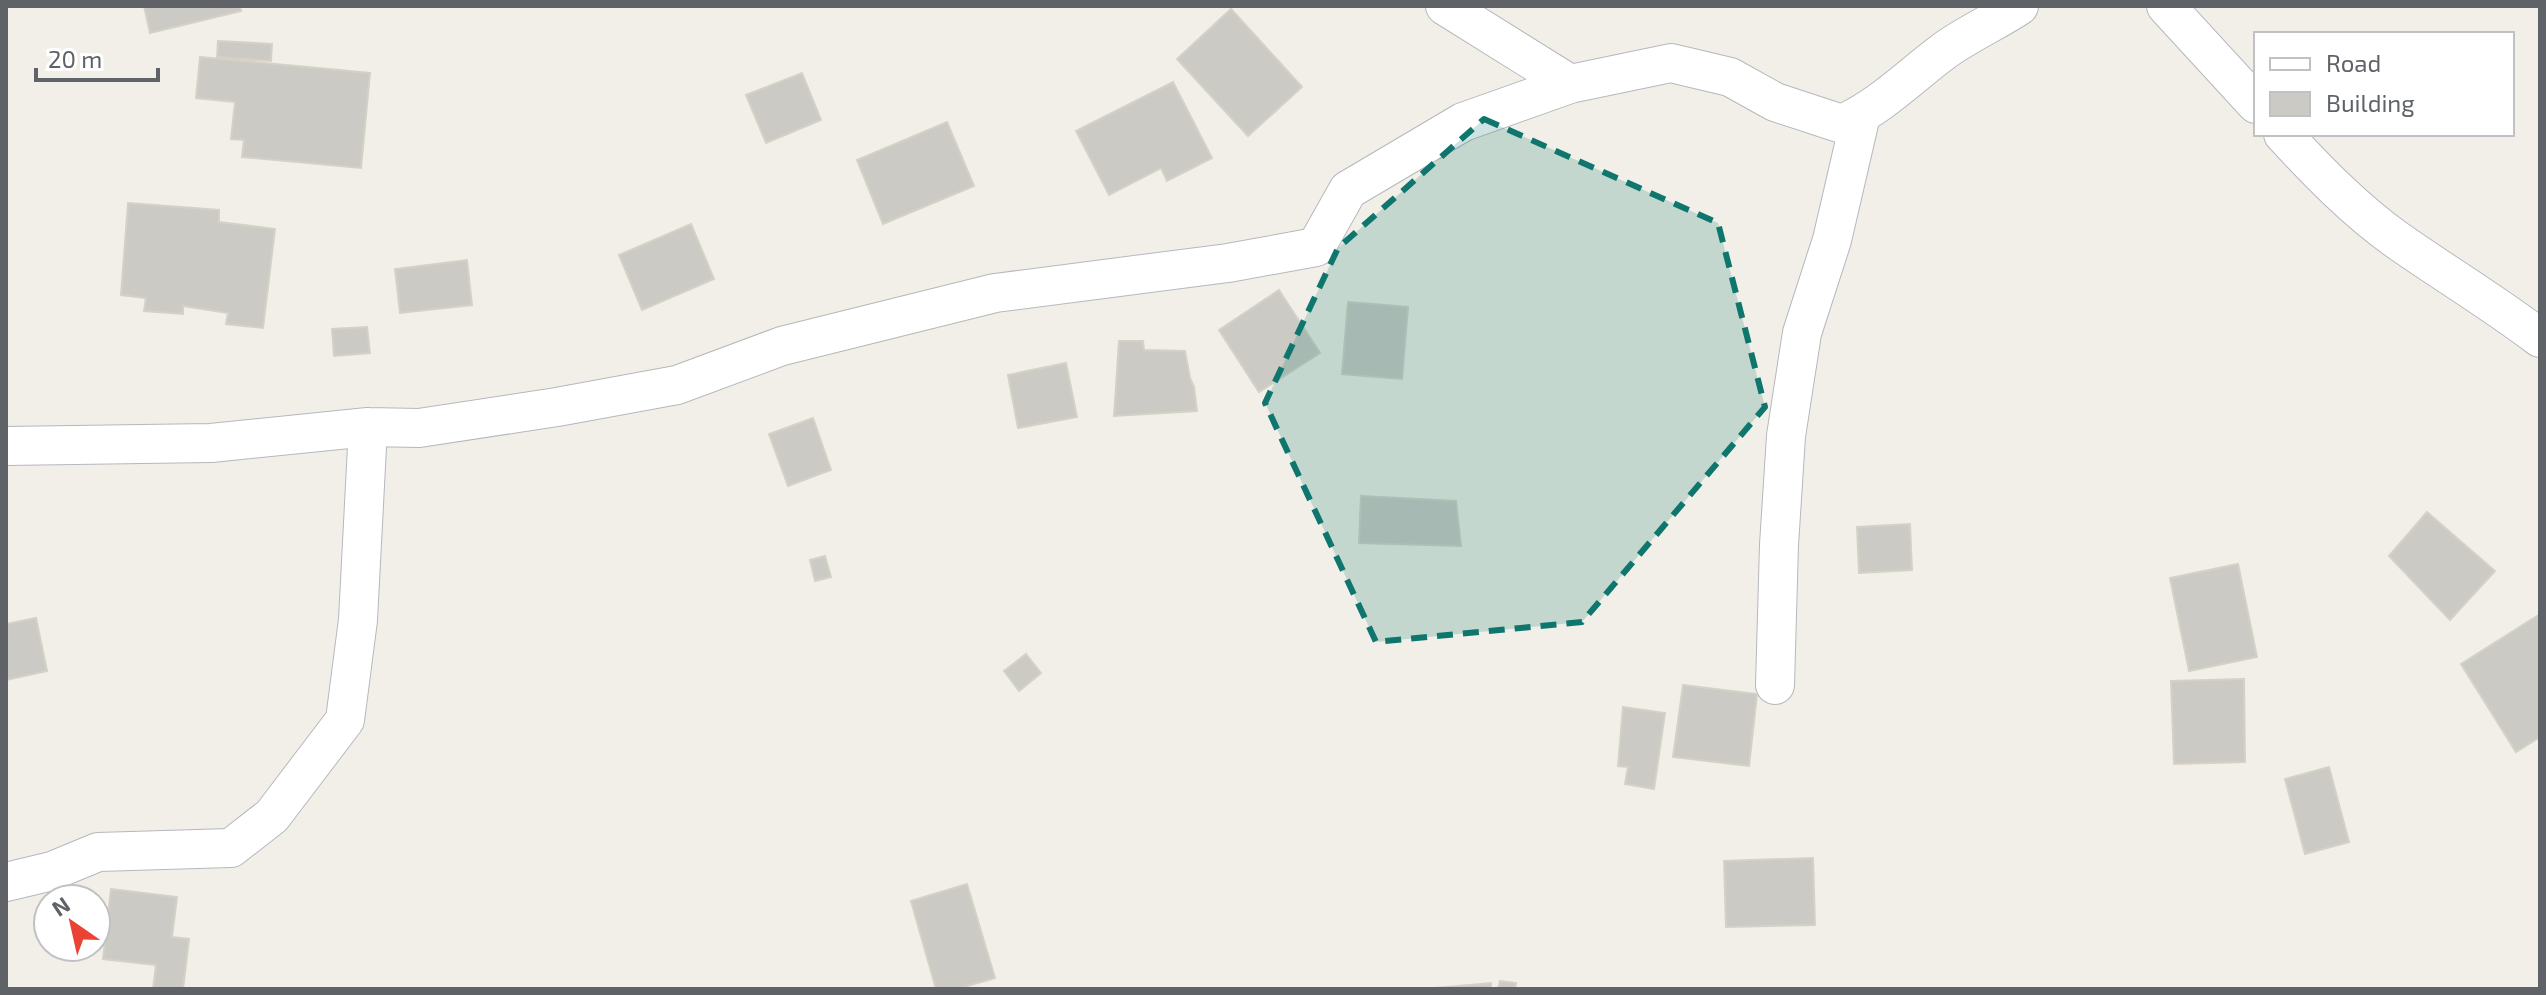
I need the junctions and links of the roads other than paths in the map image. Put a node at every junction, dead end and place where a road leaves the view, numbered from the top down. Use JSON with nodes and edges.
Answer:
{"nodes":[{"id":1,"x":1445,"y":6,"type":"edge"},
{"id":2,"x":2019,"y":6,"type":"edge"},
{"id":3,"x":2166,"y":6,"type":"edge"},
{"id":4,"x":1570,"y":84,"type":"junction"},
{"id":5,"x":2254,"y":102,"type":"edge"},
{"id":6,"x":1861,"y":115,"type":"junction"},
{"id":7,"x":2285,"y":136,"type":"edge"},
{"id":8,"x":2540,"y":338,"type":"edge"},
{"id":9,"x":368,"y":427,"type":"junction"},
{"id":10,"x":6,"y":446,"type":"edge"},
{"id":11,"x":1775,"y":685,"type":"dead end"},
{"id":12,"x":6,"y":882,"type":"edge"}],
"edges":[{"from":1,"to":4,"type":"street"},
{"from":2,"to":6,"type":"street"},
{"from":3,"to":5,"type":"street"},
{"from":4,"to":6,"type":"street"},
{"from":4,"to":9,"type":"street"},
{"from":6,"to":11,"type":"street"},
{"from":7,"to":8,"type":"street"},
{"from":9,"to":10,"type":"street"},
{"from":9,"to":12,"type":"street"}]}
